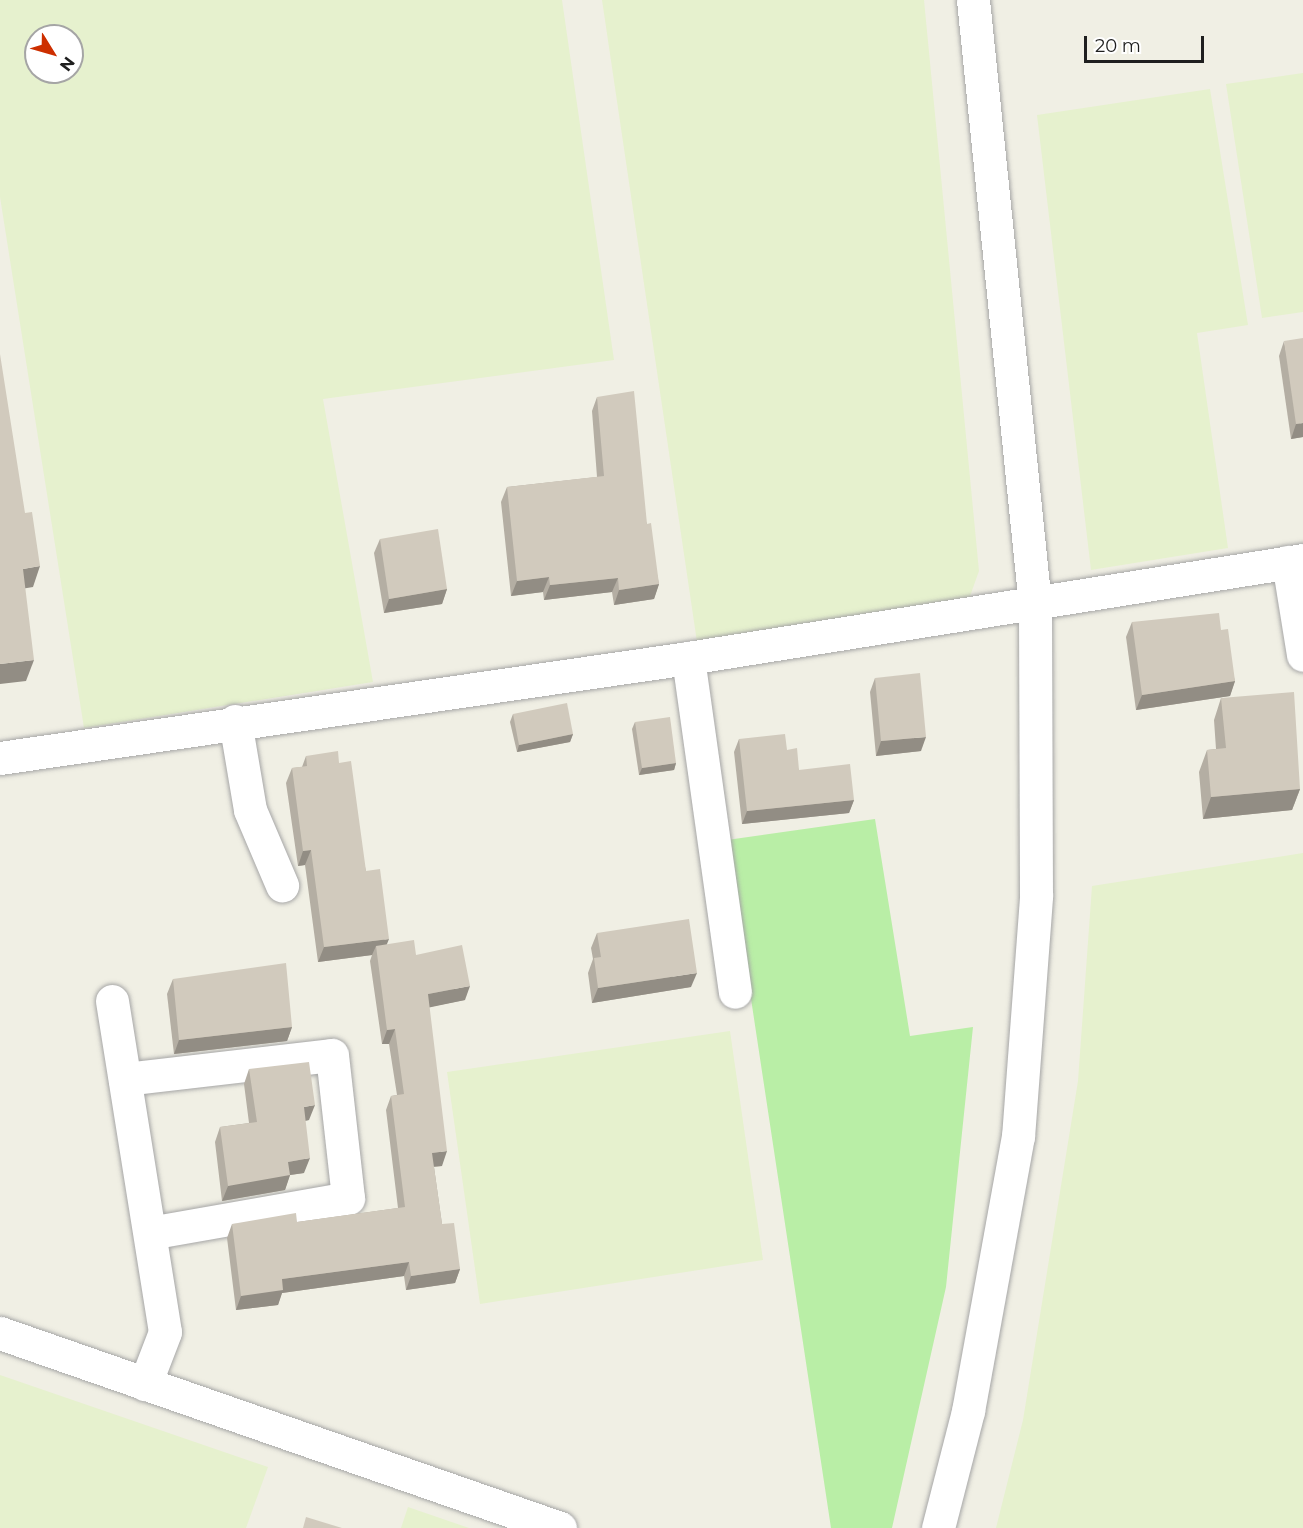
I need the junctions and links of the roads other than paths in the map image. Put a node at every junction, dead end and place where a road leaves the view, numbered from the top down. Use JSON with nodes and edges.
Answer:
{"nodes":[{"id":1,"x":973,"y":0,"type":"edge"},
{"id":2,"x":1296,"y":561,"type":"edge"},
{"id":3,"x":1035,"y":605,"type":"junction"},
{"id":4,"x":1303,"y":655,"type":"edge"},
{"id":5,"x":688,"y":658,"type":"junction"},
{"id":6,"x":235,"y":722,"type":"junction"},
{"id":7,"x":0,"y":758,"type":"edge"},
{"id":8,"x":282,"y":885,"type":"dead end"},
{"id":9,"x":735,"y":992,"type":"dead end"},
{"id":10,"x":112,"y":1001,"type":"dead end"},
{"id":11,"x":126,"y":1079,"type":"junction"},
{"id":12,"x":150,"y":1233,"type":"junction"},
{"id":13,"x":0,"y":1333,"type":"edge"},
{"id":14,"x":145,"y":1384,"type":"junction"},
{"id":15,"x":560,"y":1528,"type":"edge"},
{"id":16,"x":938,"y":1528,"type":"edge"}],
"edges":[{"from":1,"to":3,"type":"street"},
{"from":2,"to":3,"type":"street"},
{"from":2,"to":4,"type":"street"},
{"from":3,"to":5,"type":"street"},
{"from":3,"to":16,"type":"street"},
{"from":5,"to":6,"type":"street"},
{"from":5,"to":9,"type":"street"},
{"from":6,"to":7,"type":"street"},
{"from":6,"to":8,"type":"street"},
{"from":10,"to":11,"type":"street"},
{"from":11,"to":12,"type":"street"},
{"from":11,"to":12,"type":"street"},
{"from":12,"to":14,"type":"street"},
{"from":13,"to":14,"type":"street"},
{"from":14,"to":15,"type":"street"}]}
